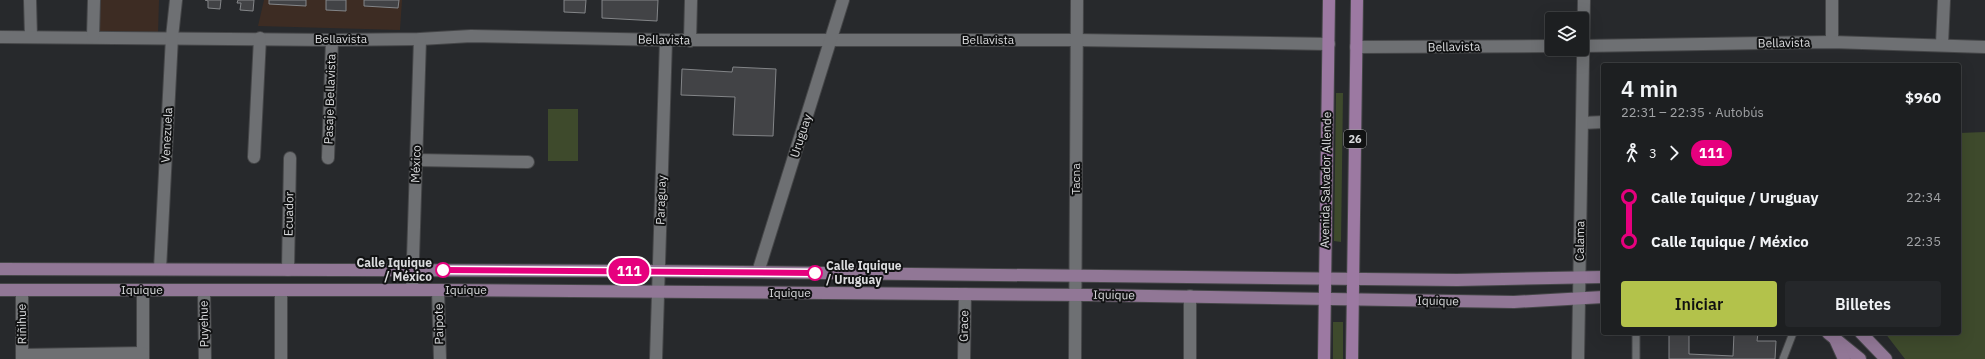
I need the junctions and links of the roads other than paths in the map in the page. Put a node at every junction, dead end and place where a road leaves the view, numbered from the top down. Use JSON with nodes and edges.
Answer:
{"nodes":[{"id":1,"x":30,"y":0,"type":"edge"},
{"id":2,"x":94,"y":0,"type":"edge"},
{"id":3,"x":176,"y":0,"type":"edge"},
{"id":4,"x":690,"y":0,"type":"edge"},
{"id":5,"x":843,"y":0,"type":"edge"},
{"id":6,"x":1077,"y":0,"type":"edge"},
{"id":7,"x":1329,"y":0,"type":"edge"},
{"id":8,"x":1357,"y":0,"type":"edge"},
{"id":9,"x":1584,"y":0,"type":"edge"},
{"id":10,"x":1832,"y":0,"type":"edge"},
{"id":11,"x":1944,"y":0,"type":"edge"},
{"id":12,"x":1584,"y":12,"type":"edge"},
{"id":13,"x":0,"y":37,"type":"edge"},
{"id":14,"x":31,"y":37,"type":"junction"},
{"id":15,"x":93,"y":37,"type":"junction"},
{"id":16,"x":172,"y":37,"type":"junction"},
{"id":17,"x":260,"y":38,"type":"junction"},
{"id":18,"x":420,"y":39,"type":"junction"},
{"id":19,"x":332,"y":40,"type":"junction"},
{"id":20,"x":666,"y":40,"type":"junction"},
{"id":21,"x":1077,"y":40,"type":"junction"},
{"id":22,"x":690,"y":41,"type":"junction"},
{"id":23,"x":831,"y":41,"type":"junction"},
{"id":24,"x":1832,"y":42,"type":"junction"},
{"id":25,"x":1329,"y":44,"type":"junction"},
{"id":26,"x":1942,"y":44,"type":"junction"},
{"id":27,"x":1545,"y":46,"type":"edge"},
{"id":28,"x":1589,"y":46,"type":"edge"},
{"id":29,"x":1356,"y":47,"type":"junction"},
{"id":30,"x":1985,"y":47,"type":"edge"},
{"id":31,"x":1583,"y":56,"type":"edge"},
{"id":32,"x":1601,"y":122,"type":"edge"},
{"id":33,"x":1582,"y":123,"type":"junction"},
{"id":34,"x":254,"y":157,"type":"dead end"},
{"id":35,"x":290,"y":158,"type":"dead end"},
{"id":36,"x":328,"y":158,"type":"dead end"},
{"id":37,"x":416,"y":160,"type":"junction"},
{"id":38,"x":528,"y":162,"type":"dead end"},
{"id":39,"x":0,"y":269,"type":"edge"},
{"id":40,"x":160,"y":270,"type":"junction"},
{"id":41,"x":288,"y":270,"type":"junction"},
{"id":42,"x":413,"y":270,"type":"junction"},
{"id":43,"x":658,"y":271,"type":"junction"},
{"id":44,"x":758,"y":272,"type":"junction"},
{"id":45,"x":1075,"y":276,"type":"junction"},
{"id":46,"x":1601,"y":277,"type":"edge"},
{"id":47,"x":1324,"y":278,"type":"junction"},
{"id":48,"x":1353,"y":278,"type":"junction"},
{"id":49,"x":1579,"y":278,"type":"junction"},
{"id":50,"x":0,"y":290,"type":"edge"},
{"id":51,"x":22,"y":290,"type":"junction"},
{"id":52,"x":143,"y":290,"type":"junction"},
{"id":53,"x":204,"y":290,"type":"junction"},
{"id":54,"x":281,"y":290,"type":"junction"},
{"id":55,"x":412,"y":290,"type":"junction"},
{"id":56,"x":438,"y":290,"type":"junction"},
{"id":57,"x":658,"y":292,"type":"junction"},
{"id":58,"x":965,"y":294,"type":"junction"},
{"id":59,"x":1075,"y":295,"type":"junction"},
{"id":60,"x":1190,"y":296,"type":"junction"},
{"id":61,"x":1601,"y":297,"type":"edge"},
{"id":62,"x":1578,"y":298,"type":"junction"},
{"id":63,"x":1324,"y":299,"type":"junction"},
{"id":64,"x":1352,"y":299,"type":"junction"},
{"id":65,"x":1636,"y":335,"type":"edge"},
{"id":66,"x":1792,"y":335,"type":"edge"},
{"id":67,"x":1832,"y":335,"type":"edge"},
{"id":68,"x":1863,"y":335,"type":"edge"},
{"id":69,"x":143,"y":356,"type":"edge"},
{"id":70,"x":22,"y":357,"type":"edge"},
{"id":71,"x":205,"y":359,"type":"edge"},
{"id":72,"x":281,"y":359,"type":"edge"},
{"id":73,"x":440,"y":359,"type":"edge"},
{"id":74,"x":656,"y":359,"type":"edge"},
{"id":75,"x":964,"y":359,"type":"edge"},
{"id":76,"x":1075,"y":359,"type":"edge"},
{"id":77,"x":1190,"y":359,"type":"edge"},
{"id":78,"x":1324,"y":359,"type":"edge"},
{"id":79,"x":1352,"y":359,"type":"edge"},
{"id":80,"x":1578,"y":359,"type":"edge"},
{"id":81,"x":1636,"y":359,"type":"edge"},
{"id":82,"x":1783,"y":359,"type":"edge"},
{"id":83,"x":1844,"y":359,"type":"edge"},
{"id":84,"x":1860,"y":359,"type":"edge"},
{"id":85,"x":1886,"y":359,"type":"edge"}],
"edges":[{"from":1,"to":14,"type":"street"},
{"from":2,"to":15,"type":"street"},
{"from":3,"to":16,"type":"street","name":"Venezuela"},
{"from":4,"to":22,"type":"street"},
{"from":5,"to":23,"type":"street","name":"Uruguay"},
{"from":6,"to":21,"type":"street","name":"Tacna"},
{"from":7,"to":25,"type":"highway","name":"Avenida Salvador Allende","number":"26"},
{"from":8,"to":29,"type":"highway","number":"26"},
{"from":9,"to":12,"type":"street","name":"Calama"},
{"from":10,"to":24,"type":"street"},
{"from":11,"to":26,"type":"street"},
{"from":13,"to":14,"type":"street","name":"Bellavista"},
{"from":14,"to":15,"type":"street","name":"Bellavista"},
{"from":15,"to":16,"type":"street","name":"Bellavista"},
{"from":16,"to":17,"type":"street","name":"Bellavista"},
{"from":16,"to":40,"type":"street","name":"Venezuela"},
{"from":17,"to":19,"type":"street","name":"Bellavista"},
{"from":17,"to":34,"type":"street"},
{"from":18,"to":19,"type":"street","name":"Bellavista"},
{"from":18,"to":20,"type":"street","name":"Bellavista"},
{"from":18,"to":37,"type":"street","name":"México"},
{"from":19,"to":36,"type":"street","name":"Pasaje Bellavista"},
{"from":20,"to":22,"type":"street","name":"Bellavista"},
{"from":20,"to":43,"type":"street","name":"Paraguay"},
{"from":21,"to":23,"type":"street","name":"Bellavista"},
{"from":21,"to":25,"type":"street","name":"Bellavista"},
{"from":21,"to":45,"type":"street","name":"Tacna"},
{"from":22,"to":23,"type":"street","name":"Bellavista"},
{"from":23,"to":44,"type":"street","name":"Uruguay"},
{"from":24,"to":26,"type":"street","name":"Bellavista"},
{"from":24,"to":28,"type":"street","name":"Bellavista"},
{"from":25,"to":47,"type":"highway","name":"Avenida Salvador Allende","number":"26"},
{"from":26,"to":30,"type":"street","name":"Bellavista"},
{"from":27,"to":29,"type":"street","name":"Bellavista"},
{"from":29,"to":48,"type":"highway","number":"26"},
{"from":31,"to":33,"type":"street","name":"Calama"},
{"from":32,"to":33,"type":"street"},
{"from":33,"to":49,"type":"street","name":"Calama"},
{"from":35,"to":41,"type":"street","name":"Ecuador"},
{"from":37,"to":38,"type":"street"},
{"from":37,"to":42,"type":"street","name":"México"},
{"from":39,"to":40,"type":"main road","name":"Iquique"},
{"from":40,"to":41,"type":"main road","name":"Iquique"},
{"from":41,"to":42,"type":"main road","name":"Iquique"},
{"from":42,"to":43,"type":"main road","name":"Iquique"},
{"from":42,"to":55,"type":"street","name":"México"},
{"from":43,"to":44,"type":"main road","name":"Iquique"},
{"from":43,"to":57,"type":"street","name":"Paraguay"},
{"from":44,"to":45,"type":"main road","name":"Iquique"},
{"from":45,"to":47,"type":"main road","name":"Iquique"},
{"from":45,"to":59,"type":"street","name":"Tacna"},
{"from":46,"to":49,"type":"main road","name":"Iquique"},
{"from":47,"to":48,"type":"main road","name":"Iquique"},
{"from":47,"to":63,"type":"highway","name":"Avenida Salvador Allende","number":"26"},
{"from":48,"to":49,"type":"main road","name":"Iquique"},
{"from":48,"to":64,"type":"highway","number":"26"},
{"from":49,"to":62,"type":"street","name":"Calama"},
{"from":50,"to":51,"type":"main road","name":"Iquique"},
{"from":51,"to":52,"type":"main road","name":"Iquique"},
{"from":51,"to":70,"type":"street","name":"Riñihue"},
{"from":52,"to":53,"type":"main road","name":"Iquique"},
{"from":52,"to":69,"type":"street"},
{"from":53,"to":54,"type":"main road","name":"Iquique"},
{"from":53,"to":71,"type":"street","name":"Puyehue"},
{"from":54,"to":55,"type":"main road","name":"Iquique"},
{"from":54,"to":72,"type":"street"},
{"from":55,"to":56,"type":"main road","name":"Iquique"},
{"from":56,"to":57,"type":"main road","name":"Iquique"},
{"from":56,"to":73,"type":"street","name":"Paipote"},
{"from":57,"to":58,"type":"main road","name":"Iquique"},
{"from":57,"to":74,"type":"street","name":"Paraguay"},
{"from":58,"to":59,"type":"main road","name":"Iquique"},
{"from":58,"to":75,"type":"street","name":"Grace"},
{"from":59,"to":60,"type":"main road","name":"Iquique"},
{"from":59,"to":76,"type":"street","name":"Tacna"},
{"from":60,"to":63,"type":"main road","name":"Iquique"},
{"from":60,"to":77,"type":"street"},
{"from":61,"to":62,"type":"main road","name":"Iquique"},
{"from":62,"to":64,"type":"main road","name":"Iquique"},
{"from":62,"to":80,"type":"street","name":"Calama"},
{"from":63,"to":64,"type":"main road","name":"Iquique"},
{"from":63,"to":78,"type":"highway","name":"Avenida Salvador Allende","number":"26"},
{"from":64,"to":79,"type":"highway","number":"26"},
{"from":65,"to":81,"type":"lane"},
{"from":66,"to":82,"type":"lane"},
{"from":67,"to":83,"type":"main road"},
{"from":67,"to":84,"type":"main road"},
{"from":68,"to":85,"type":"main road"},
{"from":69,"to":70,"type":"street"}]}
